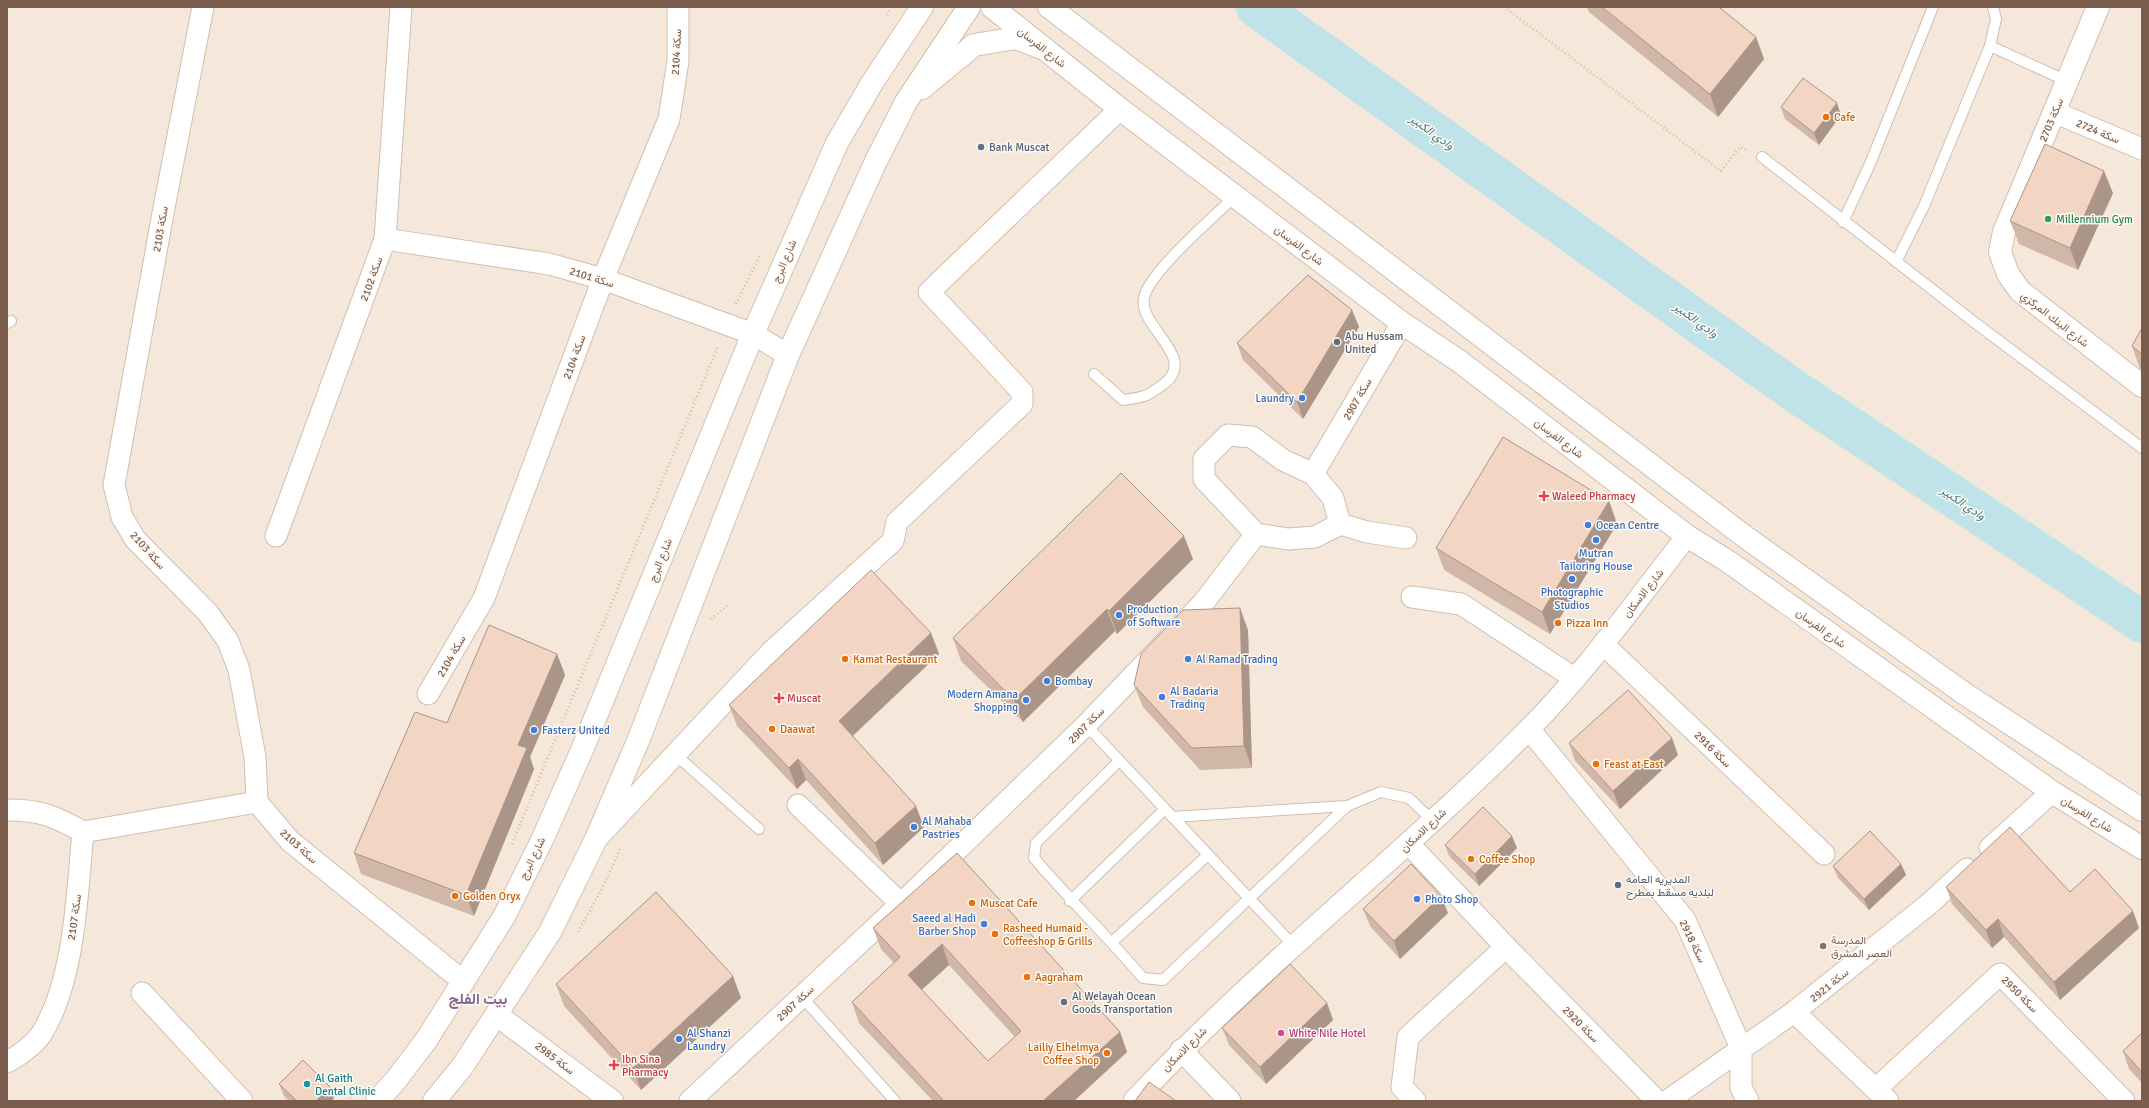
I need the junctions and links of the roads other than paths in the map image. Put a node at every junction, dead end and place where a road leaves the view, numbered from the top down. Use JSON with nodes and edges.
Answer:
{"nodes":[{"id":1,"x":203,"y":7,"type":"edge"},
{"id":2,"x":401,"y":7,"type":"edge"},
{"id":3,"x":678,"y":7,"type":"edge"},
{"id":4,"x":922,"y":7,"type":"edge"},
{"id":5,"x":969,"y":7,"type":"edge"},
{"id":6,"x":992,"y":7,"type":"edge"},
{"id":7,"x":1049,"y":7,"type":"edge"},
{"id":8,"x":1933,"y":7,"type":"edge"},
{"id":9,"x":1993,"y":7,"type":"edge"},
{"id":10,"x":2098,"y":7,"type":"edge"},
{"id":11,"x":1990,"y":46,"type":"junction"},
{"id":12,"x":1042,"y":48,"type":"junction"},
{"id":13,"x":2067,"y":81,"type":"junction"},
{"id":14,"x":906,"y":102,"type":"junction"},
{"id":15,"x":1120,"y":109,"type":"junction"},
{"id":16,"x":2054,"y":112,"type":"junction"},
{"id":17,"x":2142,"y":149,"type":"edge"},
{"id":18,"x":1762,"y":157,"type":"road end"},
{"id":19,"x":1235,"y":196,"type":"junction"},
{"id":20,"x":1843,"y":222,"type":"junction"},
{"id":21,"x":2004,"y":232,"type":"joint"},
{"id":22,"x":385,"y":239,"type":"junction"},
{"id":23,"x":1896,"y":262,"type":"junction"},
{"id":24,"x":602,"y":280,"type":"junction"},
{"id":25,"x":1402,"y":323,"type":"junction"},
{"id":26,"x":753,"y":334,"type":"junction"},
{"id":27,"x":788,"y":355,"type":"junction"},
{"id":28,"x":1094,"y":374,"type":"dead end"},
{"id":29,"x":2142,"y":386,"type":"edge"},
{"id":30,"x":2142,"y":448,"type":"edge"},
{"id":31,"x":1313,"y":474,"type":"junction"},
{"id":32,"x":1340,"y":524,"type":"junction"},
{"id":33,"x":1256,"y":534,"type":"junction"},
{"id":34,"x":276,"y":536,"type":"dead end"},
{"id":35,"x":1687,"y":536,"type":"junction"},
{"id":36,"x":1406,"y":538,"type":"dead end"},
{"id":37,"x":1412,"y":597,"type":"dead end"},
{"id":38,"x":1603,"y":644,"type":"junction"},
{"id":39,"x":1574,"y":678,"type":"junction"},
{"id":40,"x":428,"y":694,"type":"dead end"},
{"id":41,"x":1086,"y":726,"type":"junction"},
{"id":42,"x":1530,"y":729,"type":"junction"},
{"id":43,"x":676,"y":755,"type":"junction"},
{"id":44,"x":1119,"y":761,"type":"junction"},
{"id":45,"x":2052,"y":792,"type":"junction"},
{"id":46,"x":256,"y":802,"type":"junction"},
{"id":47,"x":798,"y":805,"type":"dead end"},
{"id":48,"x":1347,"y":806,"type":"junction"},
{"id":49,"x":1165,"y":809,"type":"junction"},
{"id":50,"x":7,"y":810,"type":"edge"},
{"id":51,"x":2142,"y":810,"type":"edge"},
{"id":52,"x":1172,"y":817,"type":"junction"},
{"id":53,"x":1433,"y":821,"type":"junction"},
{"id":54,"x":759,"y":829,"type":"dead end"},
{"id":55,"x":83,"y":832,"type":"junction"},
{"id":56,"x":596,"y":839,"type":"junction"},
{"id":57,"x":1408,"y":843,"type":"junction"},
{"id":58,"x":2142,"y":848,"type":"edge"},
{"id":59,"x":1824,"y":854,"type":"dead end"},
{"id":60,"x":1208,"y":855,"type":"junction"},
{"id":61,"x":1248,"y":897,"type":"junction"},
{"id":62,"x":1070,"y":901,"type":"junction"},
{"id":63,"x":901,"y":904,"type":"junction"},
{"id":64,"x":1112,"y":942,"type":"junction"},
{"id":65,"x":1294,"y":946,"type":"junction"},
{"id":66,"x":1506,"y":947,"type":"junction"},
{"id":67,"x":464,"y":982,"type":"junction"},
{"id":68,"x":142,"y":993,"type":"dead end"},
{"id":69,"x":802,"y":997,"type":"junction"},
{"id":70,"x":1794,"y":1012,"type":"junction"},
{"id":71,"x":497,"y":1015,"type":"junction"},
{"id":72,"x":1741,"y":1048,"type":"junction"},
{"id":73,"x":1181,"y":1050,"type":"junction"},
{"id":74,"x":7,"y":1062,"type":"edge"},
{"id":75,"x":1408,"y":1094,"type":"edge"},
{"id":76,"x":1882,"y":1095,"type":"edge"},
{"id":77,"x":242,"y":1101,"type":"edge"},
{"id":78,"x":377,"y":1101,"type":"edge"},
{"id":79,"x":434,"y":1101,"type":"edge"},
{"id":80,"x":612,"y":1101,"type":"edge"},
{"id":81,"x":690,"y":1101,"type":"edge"},
{"id":82,"x":895,"y":1101,"type":"edge"},
{"id":83,"x":1134,"y":1101,"type":"edge"},
{"id":84,"x":1230,"y":1101,"type":"edge"},
{"id":85,"x":1657,"y":1101,"type":"edge"},
{"id":86,"x":1667,"y":1101,"type":"edge"},
{"id":87,"x":1748,"y":1101,"type":"edge"},
{"id":88,"x":2124,"y":1101,"type":"edge"}],
"edges":[{"from":1,"to":46,"type":"street","name":"سكة 2103"},
{"from":2,"to":22,"type":"street","name":"سكة 2102"},
{"from":3,"to":24,"type":"street","name":"سكة 2104"},
{"from":4,"to":26,"type":"street","name":"شارع البرج"},
{"from":5,"to":14,"type":"street"},
{"from":6,"to":12,"type":"street","name":"شارع الفرسان"},
{"from":7,"to":51,"type":"street"},
{"from":8,"to":20,"type":"lane"},
{"from":9,"to":11,"type":"lane"},
{"from":10,"to":13,"type":"street","name":"سكة 2703"},
{"from":11,"to":13,"type":"lane"},
{"from":11,"to":23,"type":"lane"},
{"from":12,"to":14,"type":"street"},
{"from":12,"to":15,"type":"street","name":"شارع الفرسان"},
{"from":13,"to":16,"type":"street","name":"سكة 2703"},
{"from":14,"to":27,"type":"street"},
{"from":15,"to":19,"type":"street","name":"شارع الفرسان"},
{"from":15,"to":43,"type":"street"},
{"from":16,"to":17,"type":"street","name":"سكة 2724"},
{"from":16,"to":21,"type":"street","name":"سكة 2703"},
{"from":18,"to":20,"type":"lane"},
{"from":19,"to":25,"type":"street","name":"شارع الفرسان"},
{"from":19,"to":28,"type":"lane"},
{"from":20,"to":23,"type":"lane"},
{"from":21,"to":29,"type":"street","name":"شارع البنك المركزي"},
{"from":22,"to":24,"type":"street","name":"سكة 2101"},
{"from":22,"to":34,"type":"street","name":"سكة 2102"},
{"from":23,"to":30,"type":"lane"},
{"from":24,"to":26,"type":"street","name":"سكة 2101"},
{"from":24,"to":40,"type":"street","name":"سكة 2104"},
{"from":25,"to":31,"type":"street","name":"سكة 2907"},
{"from":25,"to":35,"type":"street","name":"شارع الفرسان"},
{"from":26,"to":27,"type":"street","name":"سكة 2101"},
{"from":26,"to":67,"type":"street","name":"شارع البرج"},
{"from":27,"to":56,"type":"street"},
{"from":31,"to":32,"type":"street"},
{"from":31,"to":33,"type":"street"},
{"from":32,"to":33,"type":"street"},
{"from":32,"to":36,"type":"street"},
{"from":33,"to":41,"type":"street","name":"سكة 2907"},
{"from":35,"to":38,"type":"street","name":"شارع الاسكان"},
{"from":35,"to":45,"type":"street","name":"شارع الفرسان"},
{"from":37,"to":39,"type":"street"},
{"from":38,"to":39,"type":"street","name":"شارع الاسكان"},
{"from":38,"to":59,"type":"street","name":"سكة 2916"},
{"from":39,"to":42,"type":"street","name":"شارع الاسكان"},
{"from":41,"to":44,"type":"lane"},
{"from":41,"to":63,"type":"street","name":"سكة 2907"},
{"from":42,"to":53,"type":"street","name":"شارع الاسكان"},
{"from":42,"to":72,"type":"street","name":"سكة 2918"},
{"from":43,"to":54,"type":"lane"},
{"from":43,"to":56,"type":"street"},
{"from":44,"to":49,"type":"lane"},
{"from":44,"to":62,"type":"lane"},
{"from":45,"to":58,"type":"street","name":"شارع الفرسان"},
{"from":45,"to":70,"type":"street","name":"سكة 2921"},
{"from":46,"to":55,"type":"street"},
{"from":46,"to":67,"type":"street","name":"سكة 2103"},
{"from":47,"to":63,"type":"street"},
{"from":48,"to":52,"type":"lane"},
{"from":48,"to":53,"type":"lane"},
{"from":48,"to":61,"type":"lane"},
{"from":49,"to":52,"type":"lane"},
{"from":49,"to":62,"type":"lane"},
{"from":50,"to":55,"type":"street"},
{"from":52,"to":60,"type":"lane"},
{"from":53,"to":57,"type":"street","name":"شارع الاسكان"},
{"from":55,"to":74,"type":"street","name":"سكة 2107"},
{"from":56,"to":71,"type":"street"},
{"from":57,"to":65,"type":"street","name":"شارع الاسكان"},
{"from":57,"to":66,"type":"street","name":"سكة 2920"},
{"from":60,"to":61,"type":"lane"},
{"from":60,"to":64,"type":"lane"},
{"from":61,"to":64,"type":"lane"},
{"from":61,"to":65,"type":"lane"},
{"from":62,"to":64,"type":"lane"},
{"from":63,"to":69,"type":"street","name":"سكة 2907"},
{"from":65,"to":73,"type":"street","name":"شارع الاسكان"},
{"from":66,"to":75,"type":"street"},
{"from":66,"to":85,"type":"street","name":"سكة 2920"},
{"from":67,"to":78,"type":"street","name":"شارع البرج"},
{"from":68,"to":77,"type":"street"},
{"from":69,"to":81,"type":"street","name":"سكة 2907"},
{"from":69,"to":82,"type":"lane"},
{"from":70,"to":72,"type":"street","name":"سكة 2921"},
{"from":70,"to":76,"type":"street","name":"سكة 2950"},
{"from":71,"to":79,"type":"street"},
{"from":71,"to":80,"type":"street","name":"سكة 2985"},
{"from":72,"to":86,"type":"street","name":"سكة 2921"},
{"from":72,"to":87,"type":"street","name":"سكة 2918"},
{"from":73,"to":83,"type":"street","name":"شارع الاسكان"},
{"from":73,"to":84,"type":"street"},
{"from":76,"to":88,"type":"street","name":"سكة 2950"}]}
